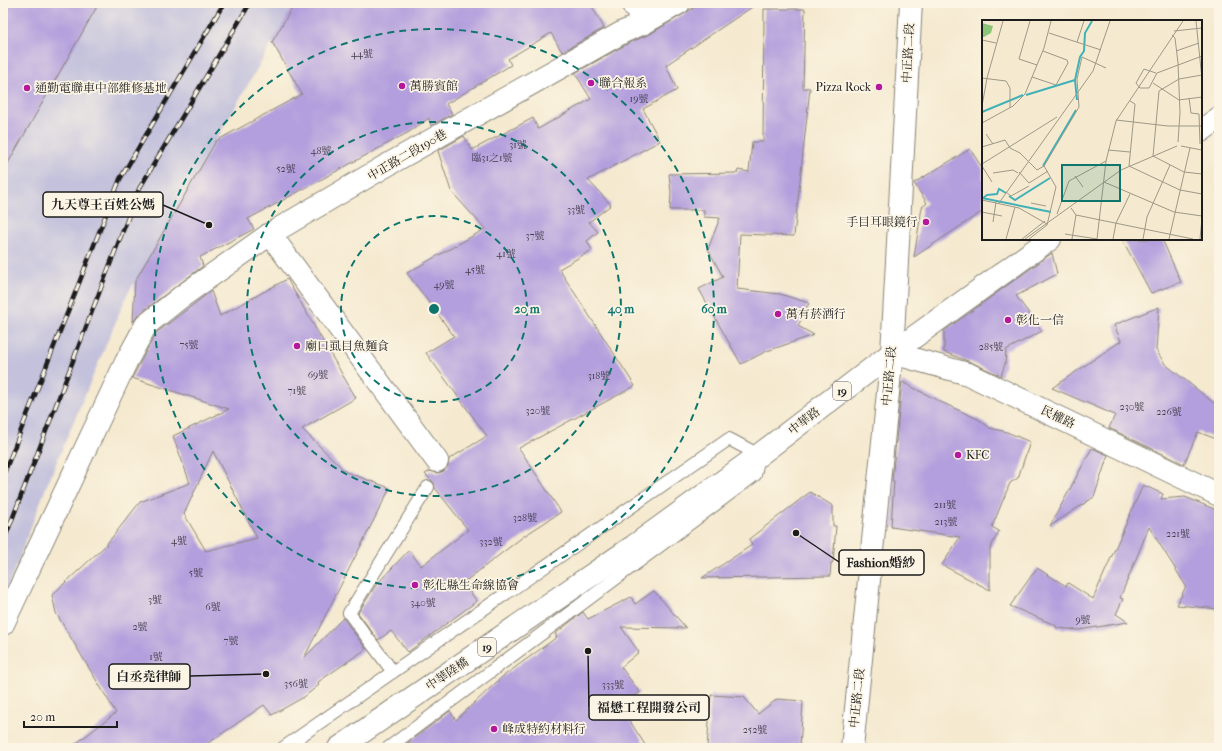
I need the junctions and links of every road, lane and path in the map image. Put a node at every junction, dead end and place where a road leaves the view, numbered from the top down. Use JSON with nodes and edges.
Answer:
{"nodes":[{"id":1,"x":632,"y":3,"type":"edge"},
{"id":2,"x":679,"y":3,"type":"edge"},
{"id":3,"x":911,"y":3,"type":"edge"},
{"id":4,"x":644,"y":23,"type":"junction"},
{"id":5,"x":1219,"y":118,"type":"edge"},
{"id":6,"x":1202,"y":130,"type":"edge"},
{"id":7,"x":270,"y":234,"type":"junction"},
{"id":8,"x":1049,"y":240,"type":"edge"},
{"id":9,"x":892,"y":353,"type":"junction"},
{"id":10,"x":759,"y":455,"type":"junction"},
{"id":11,"x":437,"y":461,"type":"dead end"},
{"id":12,"x":428,"y":487,"type":"dead end"},
{"id":13,"x":1219,"y":495,"type":"edge"},
{"id":14,"x":634,"y":546,"type":"joint"},
{"id":15,"x":3,"y":624,"type":"edge"},
{"id":16,"x":393,"y":672,"type":"junction"},
{"id":17,"x":283,"y":748,"type":"edge"},
{"id":18,"x":339,"y":748,"type":"edge"},
{"id":19,"x":388,"y":748,"type":"edge"},
{"id":20,"x":852,"y":748,"type":"edge"}],
"edges":[{"from":1,"to":4,"type":"street"},
{"from":2,"to":4,"type":"street","name":"中正路二段190巷"},
{"from":3,"to":9,"type":"street","name":"中正路二段"},
{"from":4,"to":7,"type":"street","name":"中正路二段190巷"},
{"from":5,"to":6,"type":"street"},
{"from":7,"to":11,"type":"street"},
{"from":7,"to":15,"type":"street","name":"中正路二段190巷"},
{"from":8,"to":9,"type":"street","name":"中華路","number":"19"},
{"from":9,"to":10,"type":"street","name":"中華路","number":"19"},
{"from":9,"to":13,"type":"street","name":"民權路"},
{"from":9,"to":20,"type":"street","name":"中正路二段"},
{"from":10,"to":14,"type":"street","name":"中華路","number":"19"},
{"from":10,"to":16,"type":"lane"},
{"from":10,"to":19,"type":"lane"},
{"from":12,"to":16,"type":"lane"},
{"from":14,"to":18,"type":"street","name":"中華陸橋","number":"19"},
{"from":16,"to":17,"type":"lane"}]}
